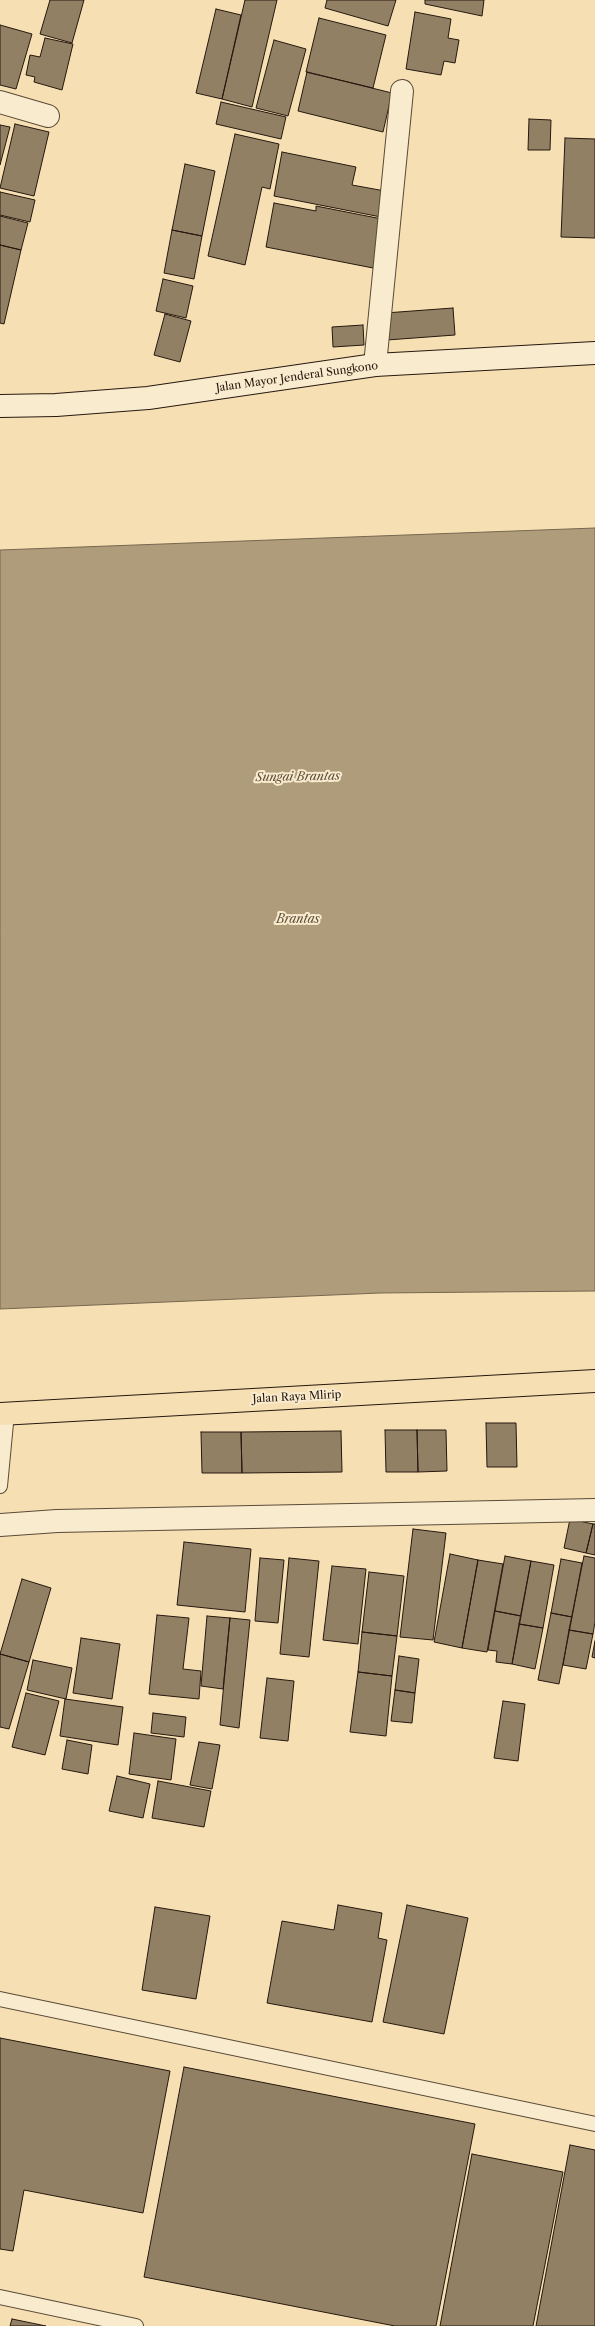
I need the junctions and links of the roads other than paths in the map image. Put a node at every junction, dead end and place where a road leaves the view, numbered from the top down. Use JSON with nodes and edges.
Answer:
{"nodes":[{"id":1,"x":402,"y":91,"type":"dead end"},
{"id":2,"x":0,"y":102,"type":"edge"},
{"id":3,"x":48,"y":116,"type":"dead end"},
{"id":4,"x":595,"y":353,"type":"edge"},
{"id":5,"x":375,"y":366,"type":"junction"},
{"id":6,"x":0,"y":406,"type":"edge"},
{"id":7,"x":595,"y":1381,"type":"edge"},
{"id":8,"x":4,"y":1413,"type":"edge"},
{"id":9,"x":0,"y":1486,"type":"edge"},
{"id":10,"x":595,"y":1510,"type":"edge"},
{"id":11,"x":0,"y":1525,"type":"edge"},
{"id":12,"x":0,"y":1999,"type":"edge"},
{"id":13,"x":595,"y":2124,"type":"edge"},
{"id":14,"x":0,"y":2297,"type":"edge"},
{"id":15,"x":136,"y":2326,"type":"edge"}],
"edges":[{"from":1,"to":5,"type":"street"},
{"from":2,"to":3,"type":"street"},
{"from":4,"to":5,"type":"street","name":"Jalan Mayor Jenderal Sungkono"},
{"from":5,"to":6,"type":"street","name":"Jalan Mayor Jenderal Sungkono"},
{"from":7,"to":8,"type":"main road","name":"Jalan Raya Mlirip"},
{"from":8,"to":9,"type":"lane"},
{"from":10,"to":11,"type":"street"},
{"from":12,"to":13,"type":"lane"},
{"from":14,"to":15,"type":"lane"}]}
